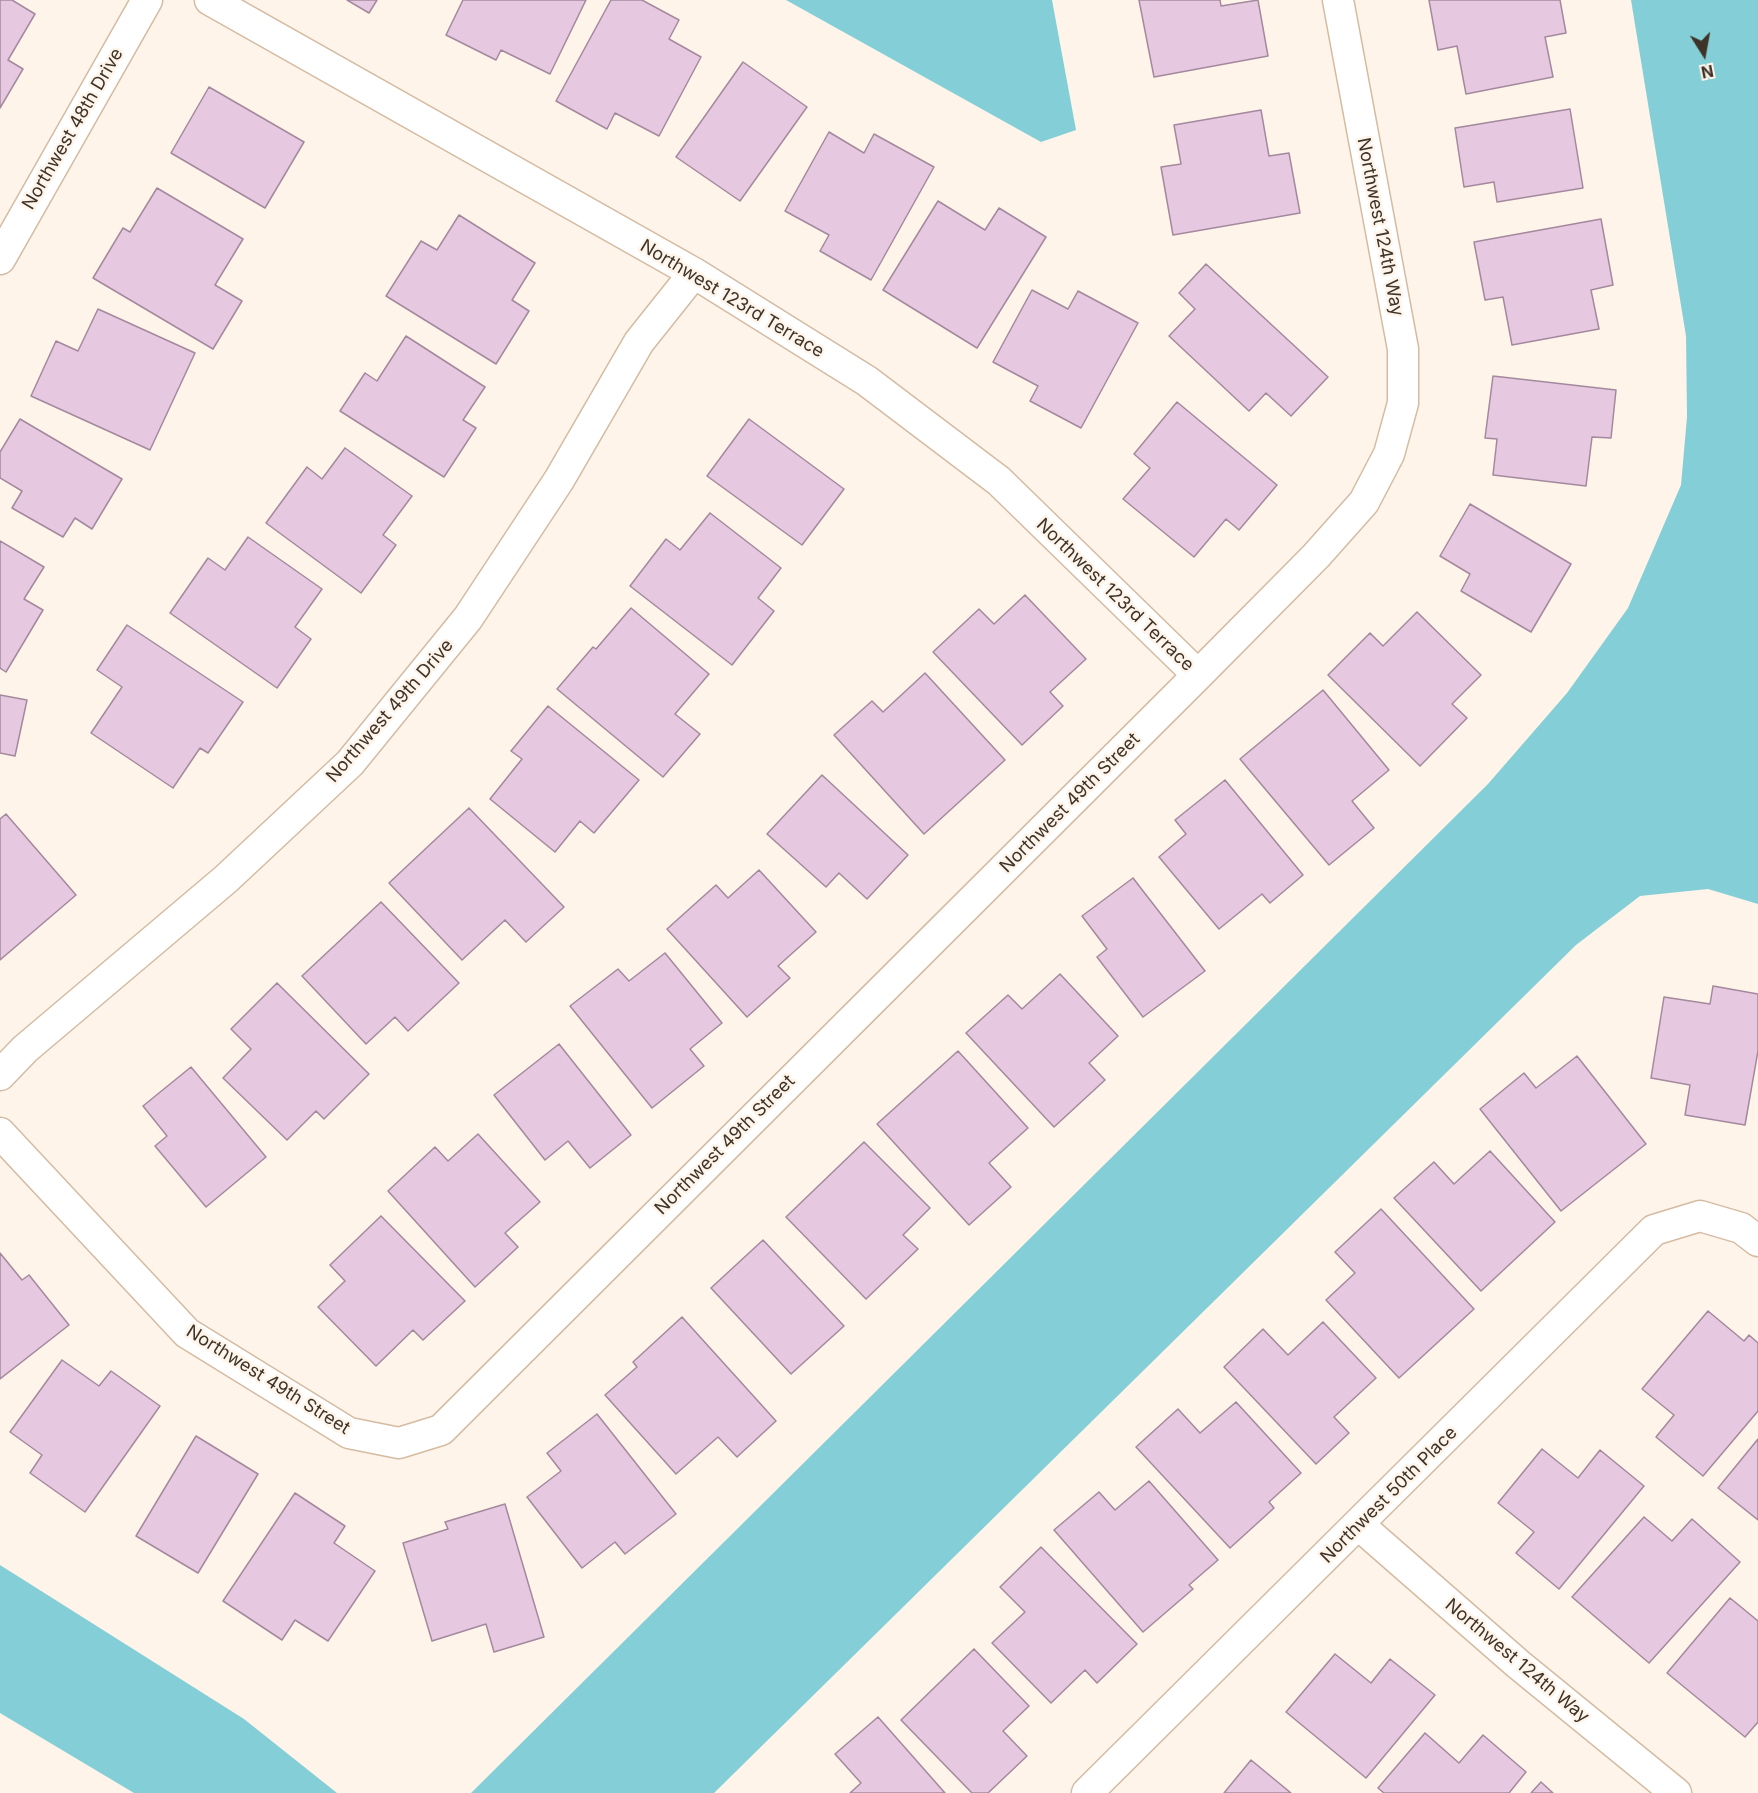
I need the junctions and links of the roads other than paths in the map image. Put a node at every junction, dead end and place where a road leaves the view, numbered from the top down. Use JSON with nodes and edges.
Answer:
{"nodes":[{"id":1,"x":147,"y":0,"type":"edge"},
{"id":2,"x":210,"y":0,"type":"edge"},
{"id":3,"x":1338,"y":0,"type":"edge"},
{"id":4,"x":0,"y":259,"type":"edge"},
{"id":5,"x":694,"y":273,"type":"junction"},
{"id":6,"x":1389,"y":454,"type":"joint"},
{"id":7,"x":1198,"y":675,"type":"junction"},
{"id":8,"x":0,"y":1075,"type":"edge"},
{"id":9,"x":0,"y":1133,"type":"edge"},
{"id":10,"x":1758,"y":1241,"type":"edge"},
{"id":11,"x":1359,"y":1525,"type":"junction"},
{"id":12,"x":1088,"y":1793,"type":"edge"},
{"id":13,"x":1676,"y":1793,"type":"edge"}],
"edges":[{"from":1,"to":4,"type":"street","name":"Northwest 48th Drive"},
{"from":2,"to":5,"type":"street","name":"Northwest 123rd Terrace"},
{"from":3,"to":6,"type":"street","name":"Northwest 124th Way"},
{"from":5,"to":7,"type":"street","name":"Northwest 123rd Terrace"},
{"from":5,"to":8,"type":"street","name":"Northwest 49th Drive"},
{"from":6,"to":7,"type":"street","name":"Northwest 49th Street"},
{"from":7,"to":9,"type":"street","name":"Northwest 49th Street"},
{"from":10,"to":11,"type":"street","name":"Northwest 50th Place"},
{"from":11,"to":12,"type":"street","name":"Northwest 50th Place"},
{"from":11,"to":13,"type":"street","name":"Northwest 124th Way"}]}
